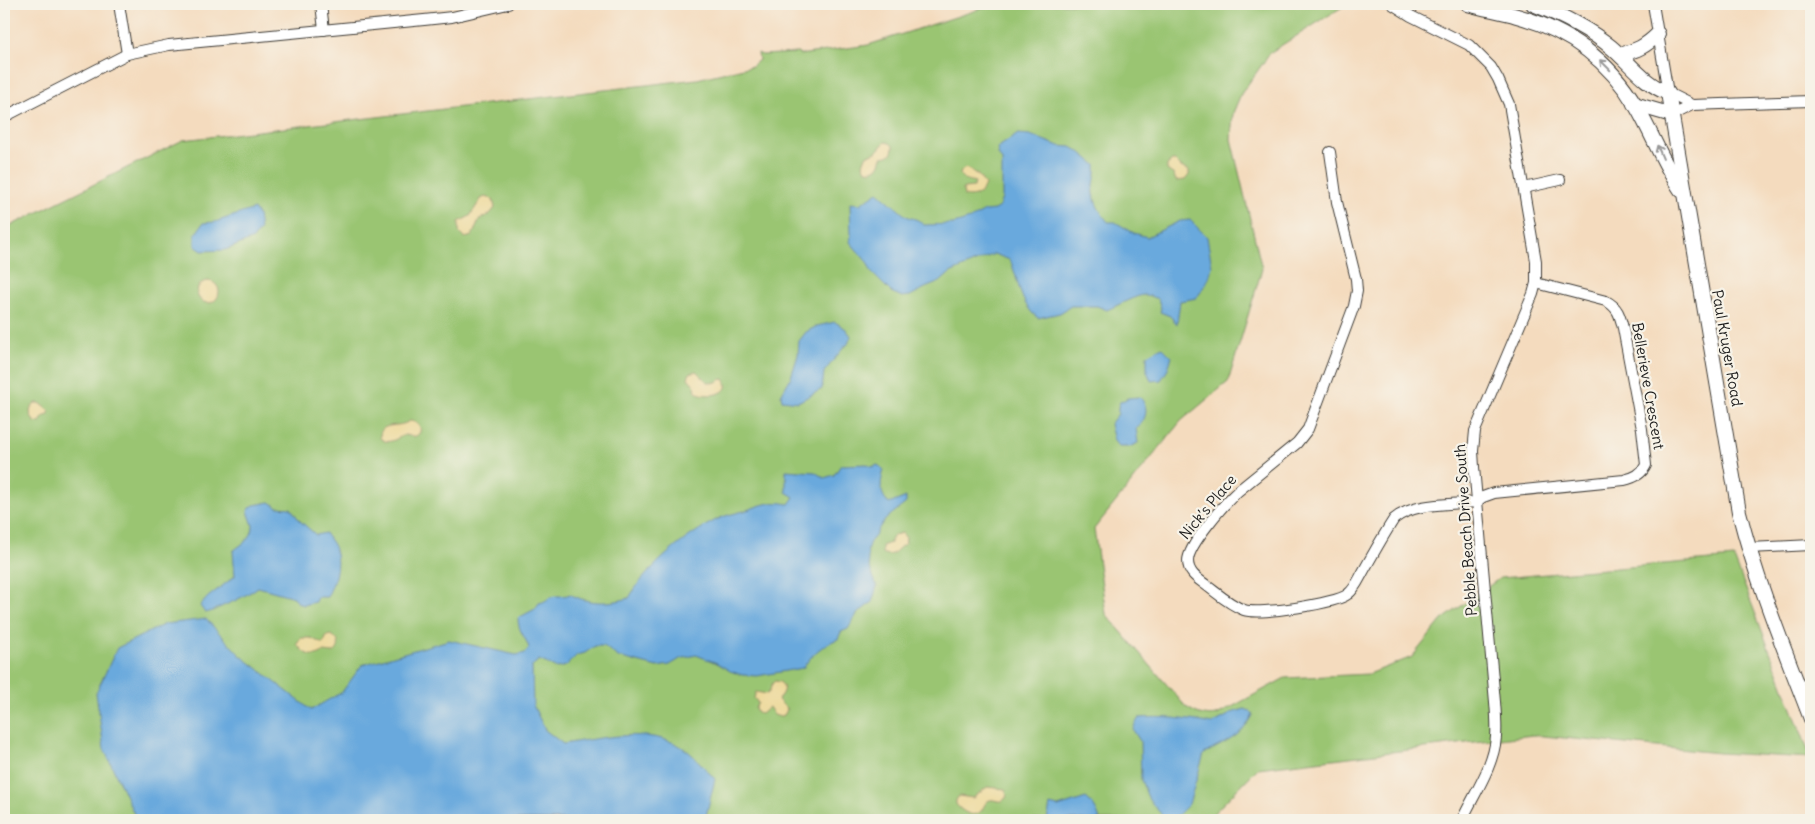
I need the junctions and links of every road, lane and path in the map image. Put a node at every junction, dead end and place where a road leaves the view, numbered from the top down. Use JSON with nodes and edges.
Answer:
{"nodes":[{"id":1,"x":119,"y":4,"type":"edge"},
{"id":2,"x":321,"y":4,"type":"edge"},
{"id":3,"x":508,"y":4,"type":"edge"},
{"id":4,"x":1392,"y":4,"type":"edge"},
{"id":5,"x":1468,"y":4,"type":"edge"},
{"id":6,"x":1533,"y":4,"type":"edge"},
{"id":7,"x":1654,"y":4,"type":"edge"},
{"id":8,"x":324,"y":30,"type":"junction"},
{"id":9,"x":1658,"y":34,"type":"junction"},
{"id":10,"x":127,"y":54,"type":"junction"},
{"id":11,"x":1620,"y":55,"type":"junction"},
{"id":12,"x":1668,"y":93,"type":"junction"},
{"id":13,"x":1811,"y":101,"type":"edge"},
{"id":14,"x":1634,"y":104,"type":"junction"},
{"id":15,"x":1692,"y":106,"type":"junction"},
{"id":16,"x":1672,"y":115,"type":"junction"},
{"id":17,"x":4,"y":117,"type":"edge"},
{"id":18,"x":1330,"y":152,"type":"dead end"},
{"id":19,"x":1560,"y":180,"type":"dead end"},
{"id":20,"x":1524,"y":188,"type":"junction"},
{"id":21,"x":1684,"y":195,"type":"junction"},
{"id":22,"x":1536,"y":283,"type":"junction"},
{"id":23,"x":1476,"y":502,"type":"junction"},
{"id":24,"x":1811,"y":545,"type":"edge"},
{"id":25,"x":1749,"y":548,"type":"junction"},
{"id":26,"x":1800,"y":690,"type":"junction"},
{"id":27,"x":1811,"y":709,"type":"edge"},
{"id":28,"x":1811,"y":719,"type":"edge"},
{"id":29,"x":1462,"y":820,"type":"edge"}],
"edges":[{"from":1,"to":10,"type":"street"},
{"from":2,"to":8,"type":"street"},
{"from":3,"to":8,"type":"street"},
{"from":4,"to":20,"type":"street","name":"Pebble Beach Drive South"},
{"from":14,"to":5,"type":"street","one_way":true},
{"from":6,"to":11,"type":"street"},
{"from":7,"to":9,"type":"street","name":"Paul Kruger Road"},
{"from":8,"to":10,"type":"street"},
{"from":9,"to":11,"type":"street"},
{"from":9,"to":12,"type":"street","name":"Paul Kruger Road"},
{"from":10,"to":17,"type":"street"},
{"from":11,"to":12,"type":"street"},
{"from":12,"to":15,"type":"street"},
{"from":12,"to":16,"type":"street","name":"Paul Kruger Road"},
{"from":13,"to":15,"type":"street"},
{"from":14,"to":16,"type":"street"},
{"from":21,"to":14,"type":"street","one_way":true},
{"from":15,"to":16,"type":"street"},
{"from":16,"to":21,"type":"street","name":"Paul Kruger Road"},
{"from":18,"to":23,"type":"street","name":"Nick’s Place"},
{"from":19,"to":20,"type":"street"},
{"from":20,"to":22,"type":"street","name":"Pebble Beach Drive South"},
{"from":21,"to":25,"type":"street","name":"Paul Kruger Road"},
{"from":22,"to":23,"type":"street","name":"Pebble Beach Drive South"},
{"from":22,"to":23,"type":"street","name":"Bellerieve Crescent"},
{"from":23,"to":29,"type":"street","name":"Pebble Beach Drive South"},
{"from":24,"to":25,"type":"street"},
{"from":25,"to":26,"type":"street","name":"Paul Kruger Road"},
{"from":26,"to":27,"type":"street","name":"Paul Kruger Road"},
{"from":26,"to":28,"type":"street","name":"Paul Kruger Road"}]}
